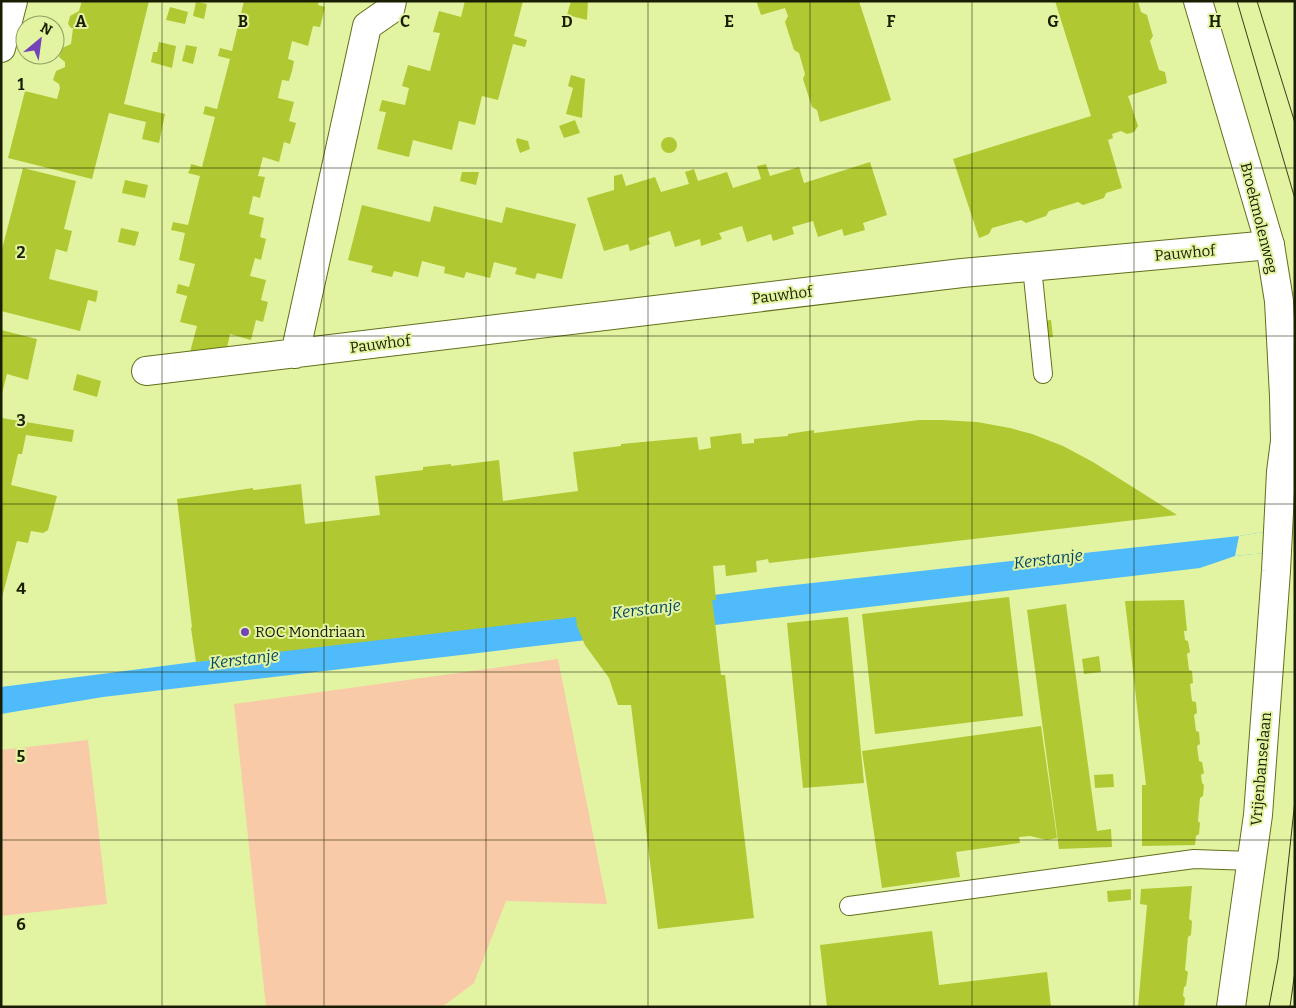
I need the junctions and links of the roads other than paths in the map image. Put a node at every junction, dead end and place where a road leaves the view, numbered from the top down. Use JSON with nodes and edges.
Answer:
{"nodes":[{"id":1,"x":13,"y":1,"type":"edge"},
{"id":2,"x":392,"y":1,"type":"edge"},
{"id":3,"x":1198,"y":1,"type":"edge"},
{"id":4,"x":1,"y":48,"type":"edge"},
{"id":5,"x":1270,"y":246,"type":"junction"},
{"id":6,"x":1032,"y":267,"type":"junction"},
{"id":7,"x":295,"y":354,"type":"junction"},
{"id":8,"x":146,"y":371,"type":"dead end"},
{"id":9,"x":1043,"y":374,"type":"dead end"},
{"id":10,"x":1278,"y":530,"type":"joint"},
{"id":11,"x":1252,"y":861,"type":"junction"},
{"id":12,"x":849,"y":906,"type":"dead end"},
{"id":13,"x":1231,"y":1007,"type":"edge"}],
"edges":[{"from":1,"to":4,"type":"street"},
{"from":2,"to":7,"type":"street"},
{"from":3,"to":5,"type":"street","name":"Broekmolenweg"},
{"from":5,"to":6,"type":"street","name":"Pauwhof"},
{"from":5,"to":10,"type":"street","name":"Broekmolenweg"},
{"from":6,"to":7,"type":"street","name":"Pauwhof"},
{"from":6,"to":9,"type":"lane"},
{"from":7,"to":8,"type":"street","name":"Pauwhof"},
{"from":10,"to":11,"type":"street","name":"Vrijenbanselaan"},
{"from":11,"to":12,"type":"lane"},
{"from":11,"to":13,"type":"street","name":"Vrijenbanselaan"}]}
